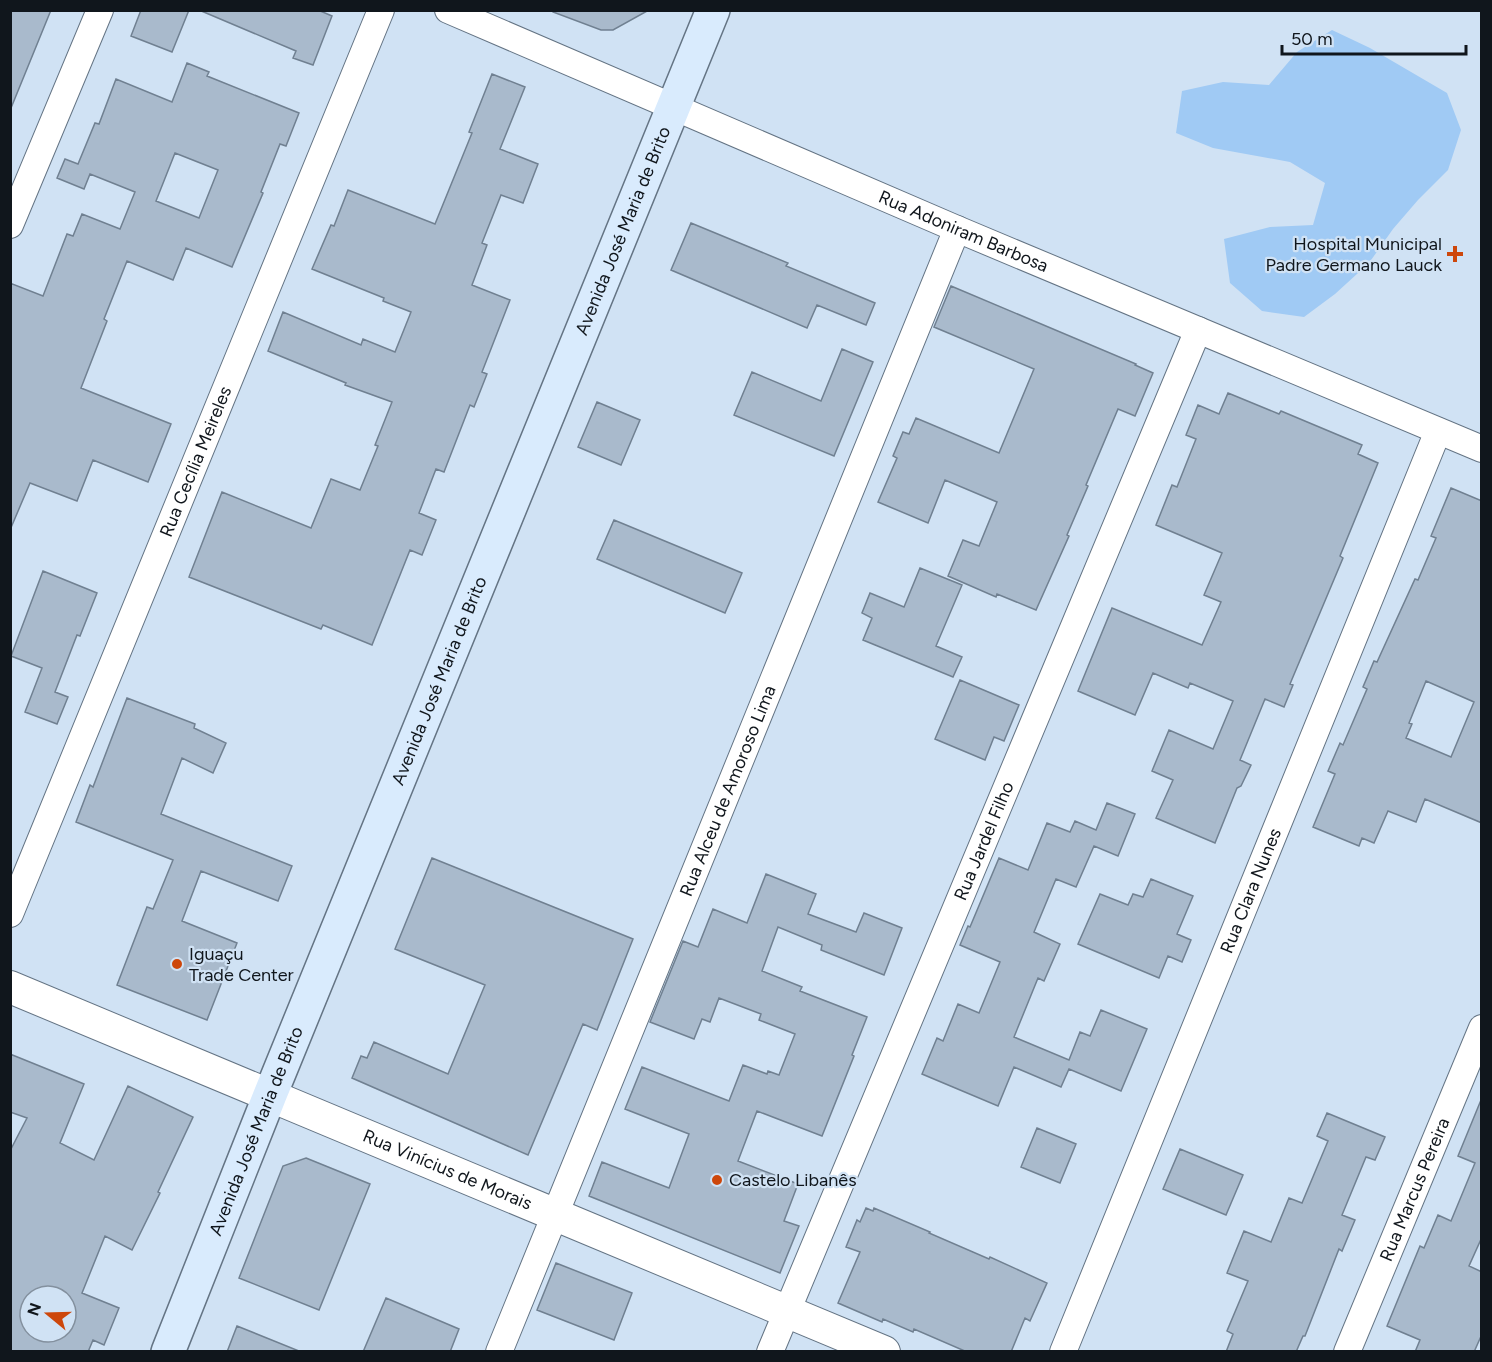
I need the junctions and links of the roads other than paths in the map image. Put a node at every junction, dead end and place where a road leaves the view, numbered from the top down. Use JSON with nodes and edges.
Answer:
{"nodes":[{"id":1,"x":100,"y":10,"type":"edge"},
{"id":2,"x":381,"y":10,"type":"edge"},
{"id":3,"x":448,"y":10,"type":"edge"},
{"id":4,"x":712,"y":10,"type":"edge"},
{"id":5,"x":672,"y":107,"type":"junction"},
{"id":6,"x":10,"y":225,"type":"edge"},
{"id":7,"x":957,"y":229,"type":"junction"},
{"id":8,"x":1198,"y":330,"type":"junction"},
{"id":9,"x":1438,"y":431,"type":"junction"},
{"id":10,"x":1482,"y":449,"type":"edge"},
{"id":11,"x":10,"y":914,"type":"edge"},
{"id":12,"x":10,"y":987,"type":"edge"},
{"id":13,"x":1482,"y":1028,"type":"edge"},
{"id":14,"x":270,"y":1095,"type":"junction"},
{"id":15,"x":555,"y":1214,"type":"junction"},
{"id":16,"x":787,"y":1311,"type":"junction"},
{"id":17,"x":168,"y":1352,"type":"edge"},
{"id":18,"x":499,"y":1352,"type":"edge"},
{"id":19,"x":770,"y":1352,"type":"edge"},
{"id":20,"x":884,"y":1352,"type":"edge"},
{"id":21,"x":1063,"y":1352,"type":"edge"},
{"id":22,"x":1347,"y":1352,"type":"edge"}],
"edges":[{"from":1,"to":6,"type":"street"},
{"from":2,"to":11,"type":"street","name":"Rua Cecília Meireles"},
{"from":3,"to":5,"type":"street","name":"Rua Adoniram Barbosa"},
{"from":4,"to":5,"type":"main road","name":"Avenida José Maria de Brito"},
{"from":5,"to":7,"type":"street","name":"Rua Adoniram Barbosa"},
{"from":5,"to":14,"type":"main road","name":"Avenida José Maria de Brito"},
{"from":7,"to":8,"type":"street","name":"Rua Adoniram Barbosa"},
{"from":7,"to":15,"type":"street","name":"Rua Alceu de Amoroso Lima"},
{"from":8,"to":9,"type":"street","name":"Rua Adoniram Barbosa"},
{"from":8,"to":16,"type":"street","name":"Rua Jardel Filho"},
{"from":9,"to":10,"type":"street","name":"Rua Adoniram Barbosa"},
{"from":9,"to":21,"type":"street","name":"Rua Clara Nunes"},
{"from":12,"to":14,"type":"street","name":"Rua Vinícius de Morais"},
{"from":13,"to":22,"type":"street","name":"Rua Marcus Pereira"},
{"from":14,"to":15,"type":"street","name":"Rua Vinícius de Morais"},
{"from":14,"to":17,"type":"main road","name":"Avenida José Maria de Brito"},
{"from":15,"to":16,"type":"street","name":"Rua Vinícius de Morais"},
{"from":15,"to":18,"type":"street","name":"Rua Alceu de Amoroso Lima"},
{"from":16,"to":19,"type":"street","name":"Rua Jardel Filho"},
{"from":16,"to":20,"type":"street","name":"Rua Vinícius de Morais"}]}
